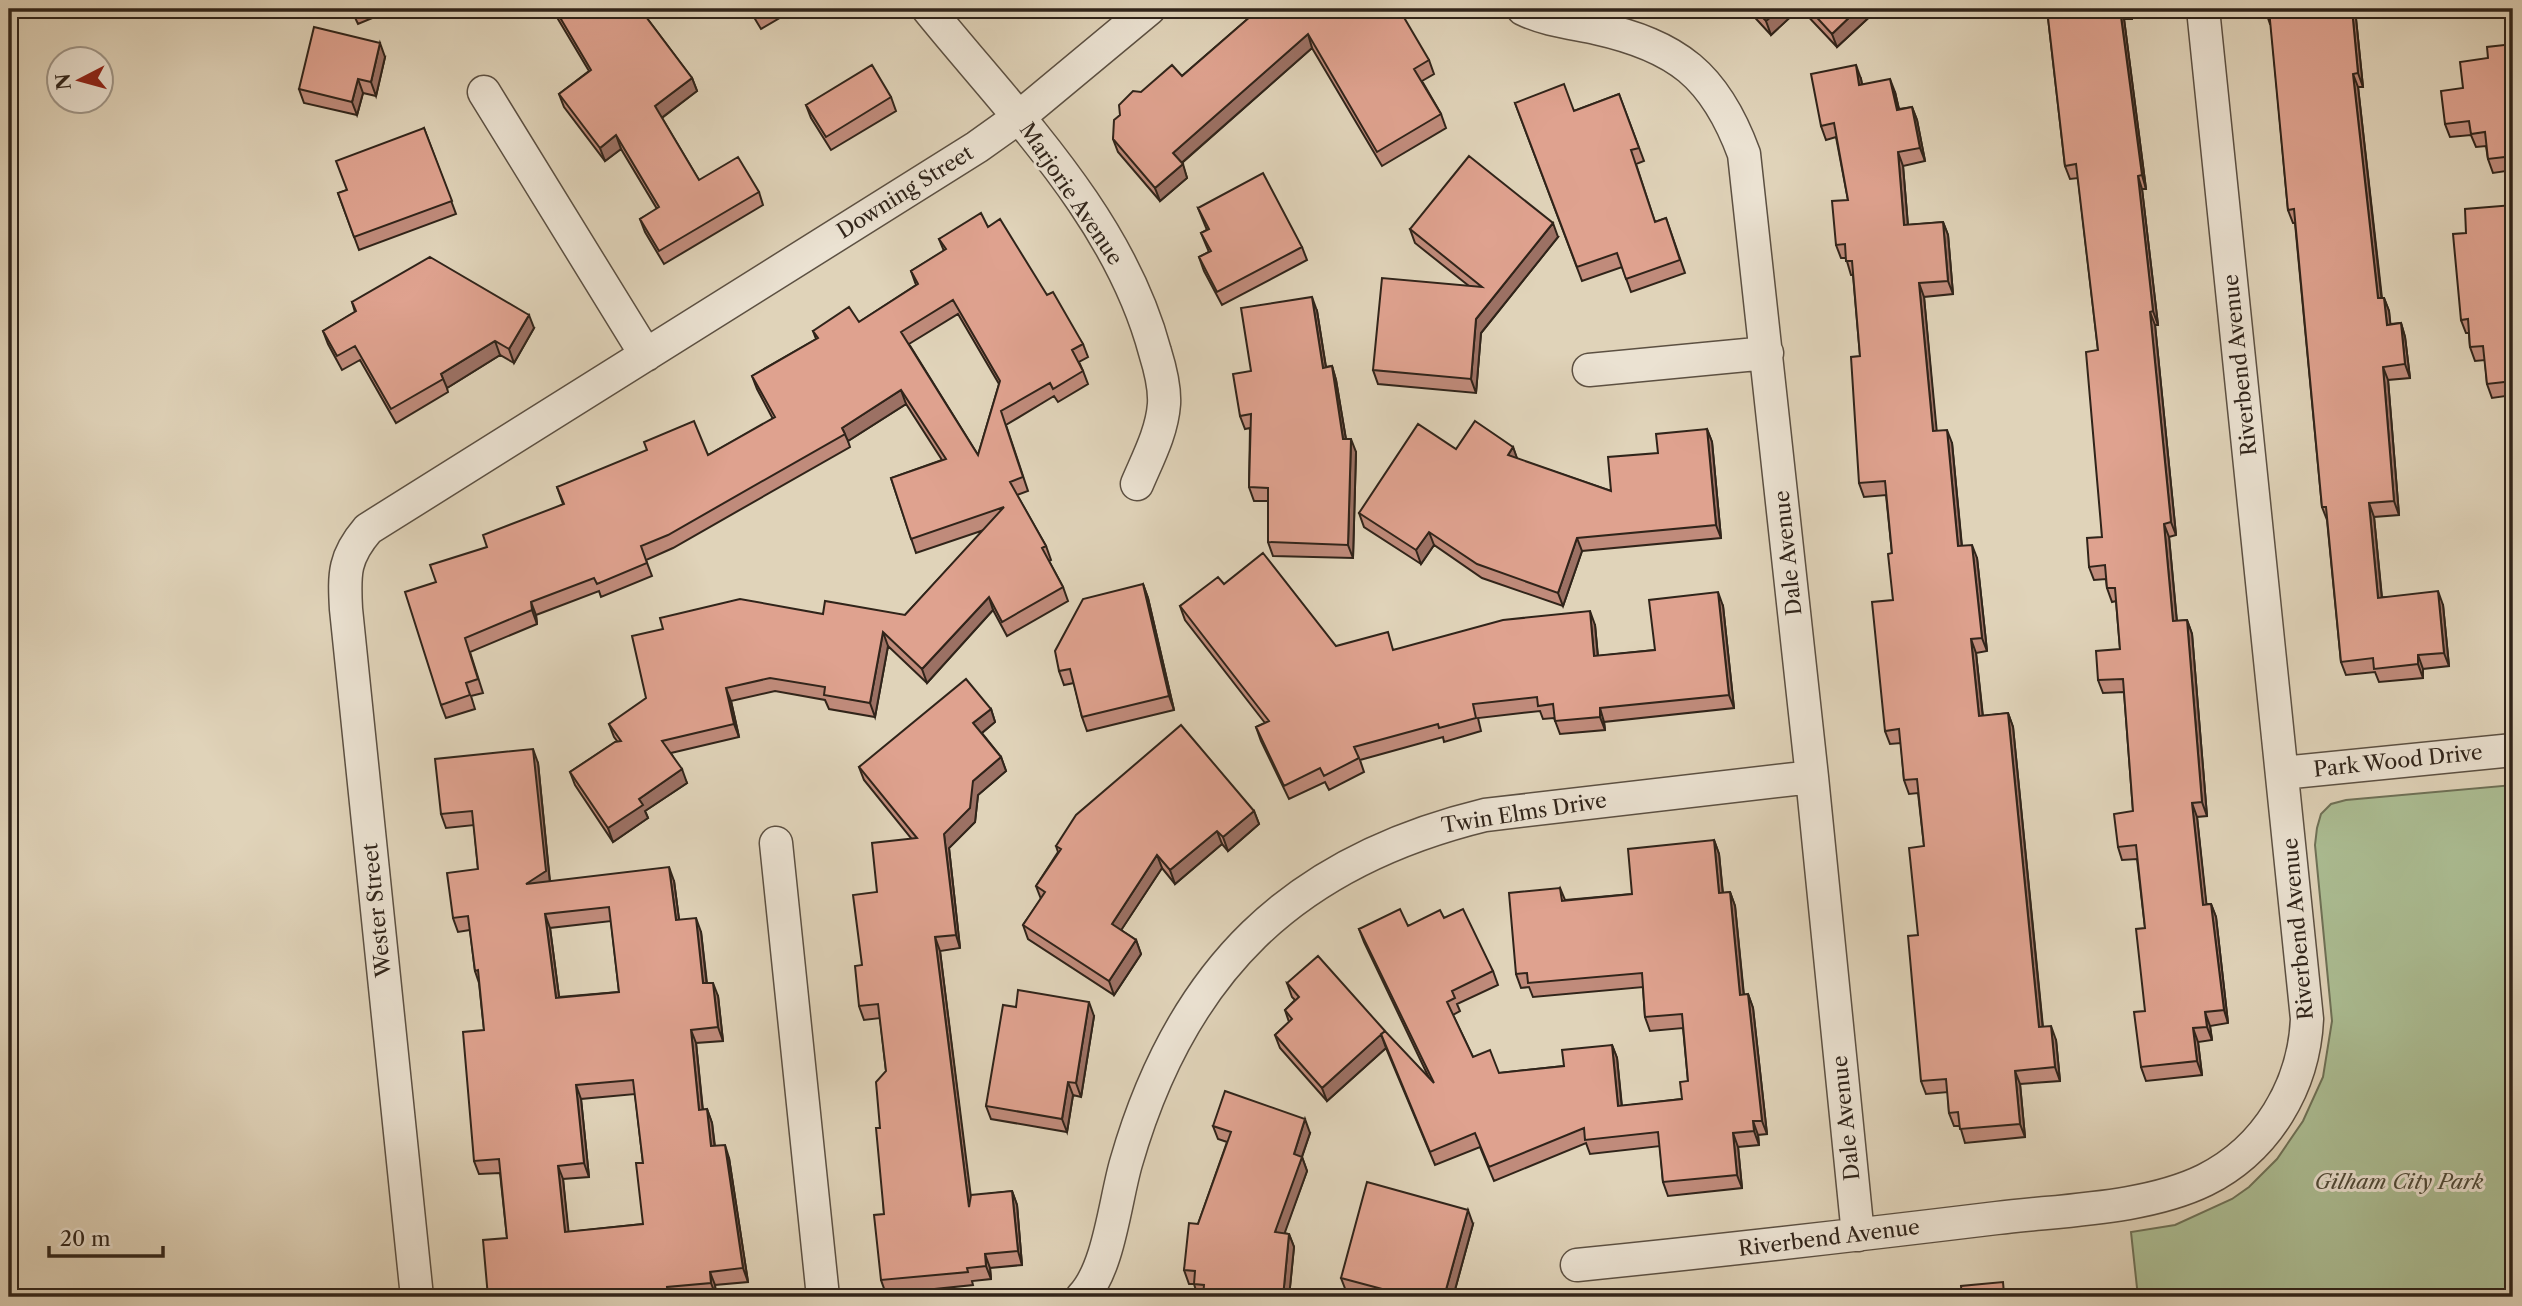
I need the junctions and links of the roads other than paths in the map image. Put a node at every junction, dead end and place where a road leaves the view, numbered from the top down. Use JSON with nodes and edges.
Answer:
{"nodes":[{"id":1,"x":928,"y":9,"type":"edge"},
{"id":2,"x":1149,"y":9,"type":"edge"},
{"id":3,"x":1523,"y":9,"type":"edge"},
{"id":4,"x":2203,"y":9,"type":"edge"},
{"id":5,"x":484,"y":92,"type":"dead end"},
{"id":6,"x":1019,"y":117,"type":"junction"},
{"id":7,"x":1767,"y":353,"type":"junction"},
{"id":8,"x":646,"y":355,"type":"junction"},
{"id":9,"x":1589,"y":370,"type":"dead end"},
{"id":10,"x":1137,"y":484,"type":"dead end"},
{"id":11,"x":368,"y":529,"type":"joint"},
{"id":12,"x":2513,"y":750,"type":"edge"},
{"id":13,"x":2283,"y":773,"type":"junction"},
{"id":14,"x":1812,"y":777,"type":"junction"},
{"id":15,"x":776,"y":843,"type":"dead end"},
{"id":16,"x":1858,"y":1235,"type":"junction"},
{"id":17,"x":1577,"y":1265,"type":"dead end"},
{"id":18,"x":416,"y":1297,"type":"edge"},
{"id":19,"x":823,"y":1297,"type":"edge"},
{"id":20,"x":1082,"y":1297,"type":"edge"}],
"edges":[{"from":1,"to":6,"type":"street","name":"Marjorie Avenue"},
{"from":2,"to":6,"type":"street","name":"Downing Street"},
{"from":3,"to":7,"type":"street","name":"Dale Avenue"},
{"from":4,"to":13,"type":"street","name":"Riverbend Avenue"},
{"from":5,"to":8,"type":"street"},
{"from":6,"to":8,"type":"street","name":"Downing Street"},
{"from":6,"to":10,"type":"street","name":"Marjorie Avenue"},
{"from":7,"to":9,"type":"street"},
{"from":7,"to":14,"type":"street","name":"Dale Avenue"},
{"from":8,"to":11,"type":"street","name":"Downing Street"},
{"from":11,"to":18,"type":"street","name":"Wester Street"},
{"from":12,"to":13,"type":"street","name":"Park Wood Drive"},
{"from":13,"to":16,"type":"street","name":"Riverbend Avenue"},
{"from":14,"to":16,"type":"street","name":"Dale Avenue"},
{"from":14,"to":20,"type":"street","name":"Twin Elms Drive"},
{"from":15,"to":19,"type":"street"},
{"from":16,"to":17,"type":"street","name":"Riverbend Avenue"}]}
